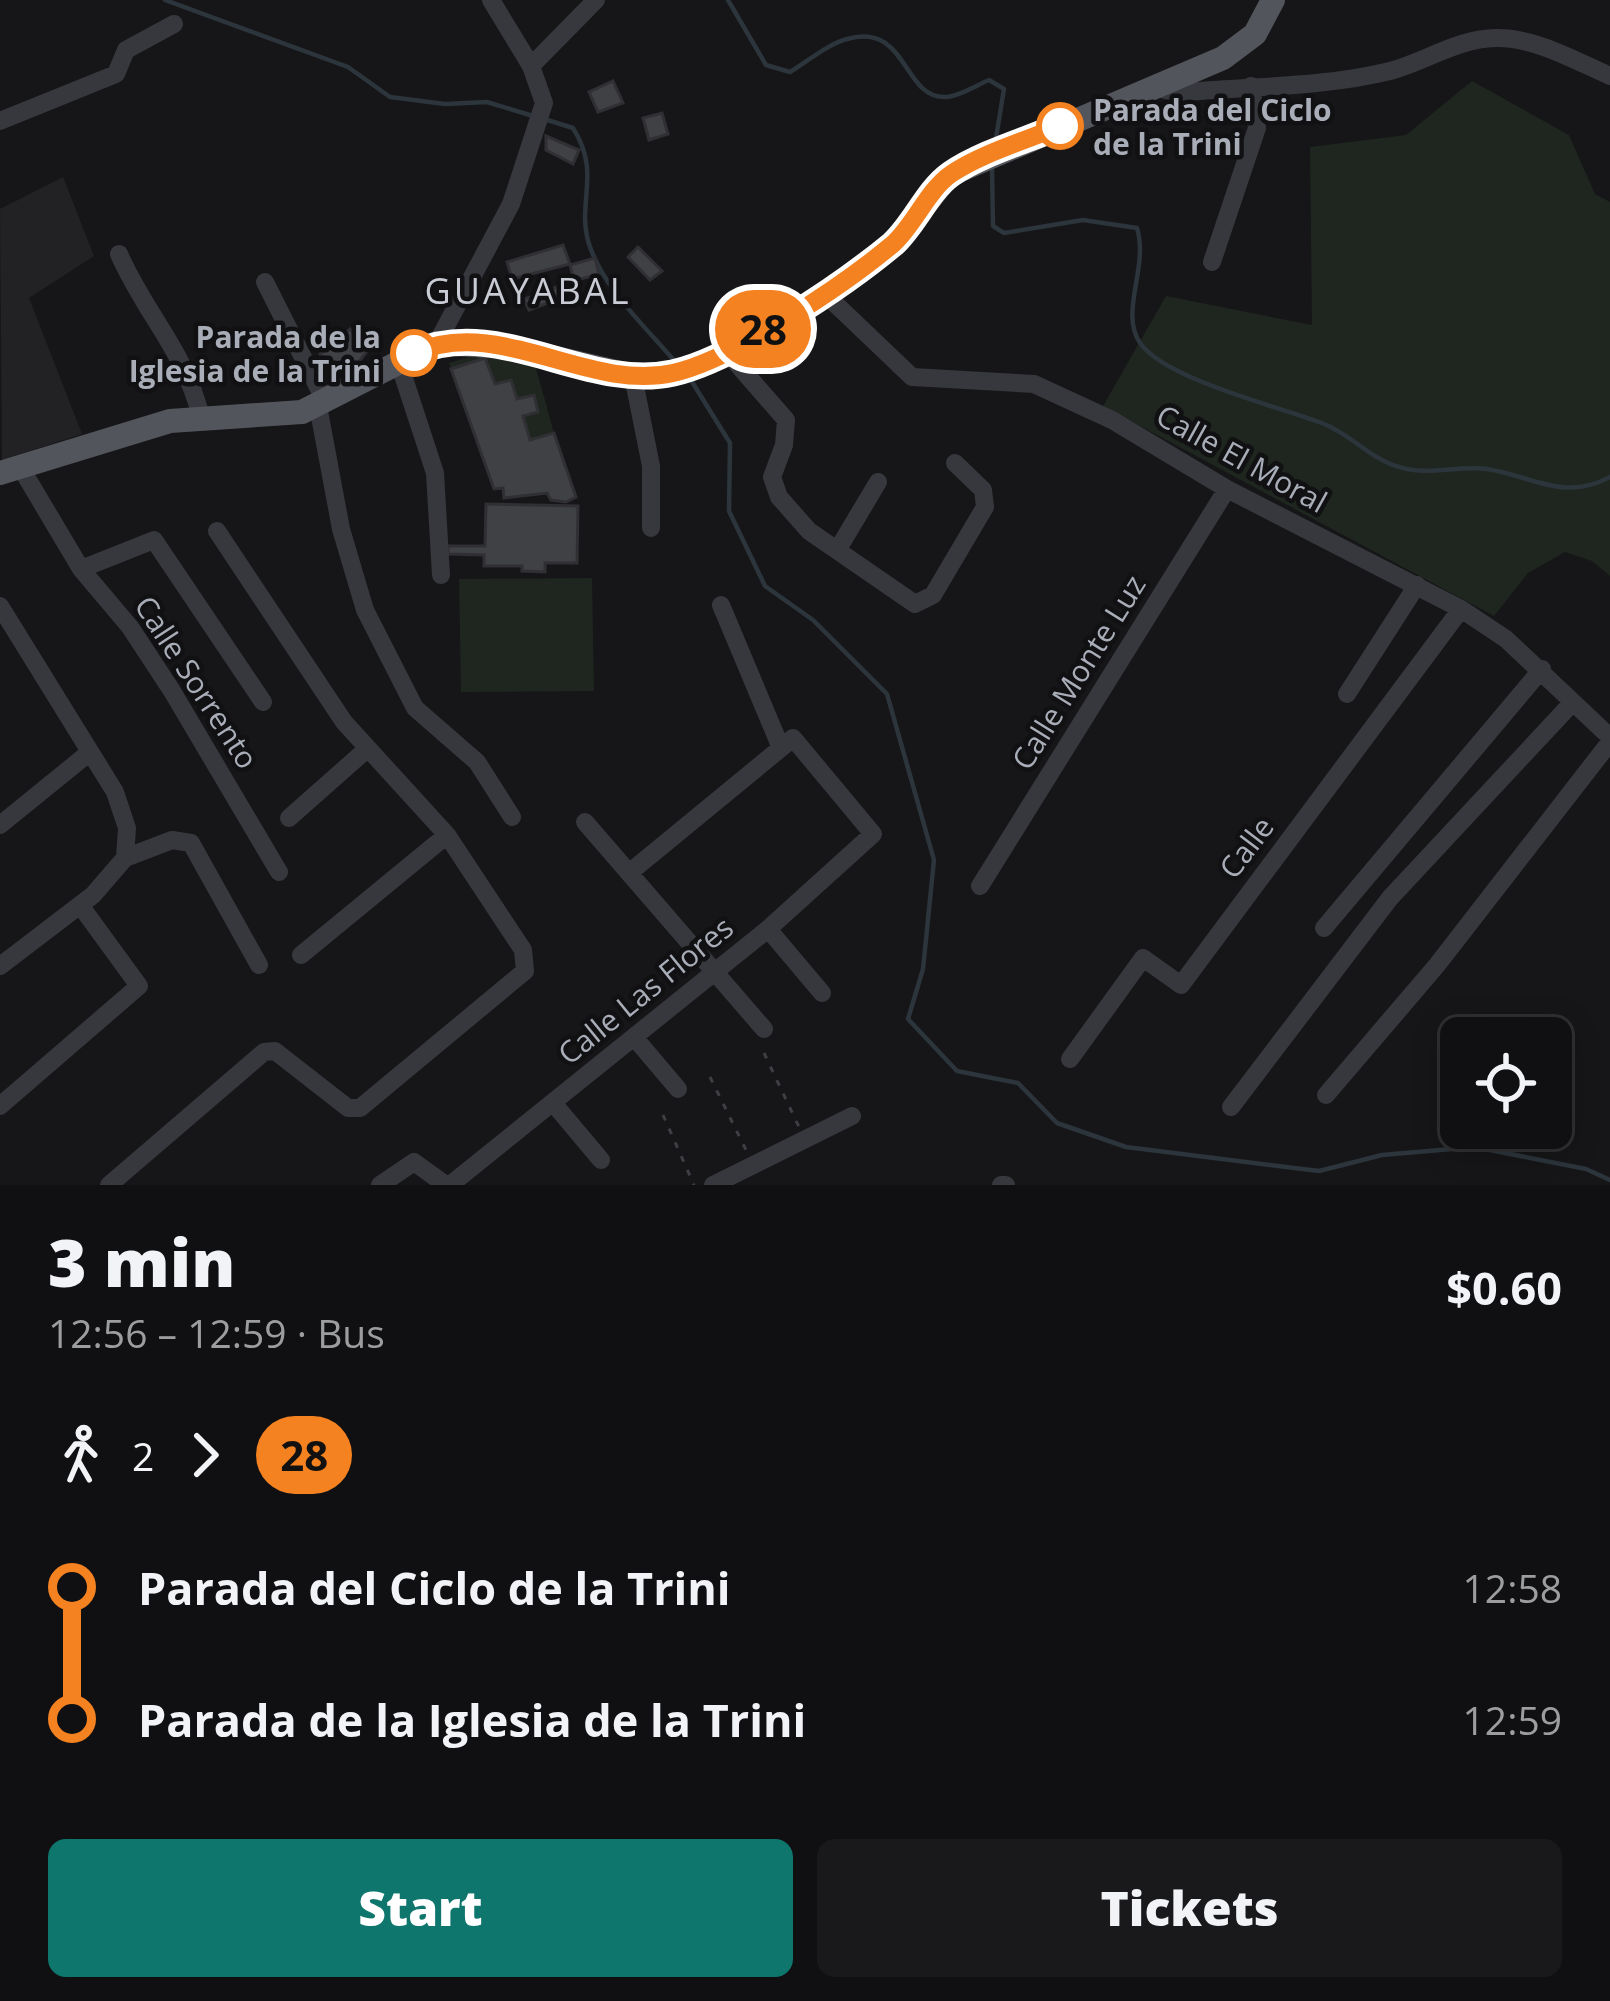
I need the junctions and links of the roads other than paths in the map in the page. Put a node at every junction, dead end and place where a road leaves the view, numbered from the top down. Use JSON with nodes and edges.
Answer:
{"nodes":[{"id":1,"x":490,"y":0,"type":"edge"},
{"id":2,"x":596,"y":0,"type":"edge"},
{"id":3,"x":1273,"y":0,"type":"edge"},
{"id":4,"x":174,"y":24,"type":"dead end"},
{"id":5,"x":531,"y":66,"type":"junction"},
{"id":6,"x":1610,"y":76,"type":"edge"},
{"id":7,"x":1251,"y":86,"type":"junction"},
{"id":8,"x":1155,"y":87,"type":"junction"},
{"id":9,"x":0,"y":121,"type":"edge"},
{"id":10,"x":119,"y":254,"type":"dead end"},
{"id":11,"x":1212,"y":262,"type":"dead end"},
{"id":12,"x":266,"y":282,"type":"dead end"},
{"id":13,"x":825,"y":293,"type":"junction"},
{"id":14,"x":436,"y":343,"type":"junction"},
{"id":15,"x":716,"y":356,"type":"junction"},
{"id":16,"x":398,"y":360,"type":"junction"},
{"id":17,"x":633,"y":376,"type":"junction"},
{"id":18,"x":322,"y":405,"type":"junction"},
{"id":19,"x":201,"y":417,"type":"junction"},
{"id":20,"x":955,"y":463,"type":"dead end"},
{"id":21,"x":11,"y":470,"type":"edge"},
{"id":22,"x":878,"y":482,"type":"dead end"},
{"id":23,"x":1227,"y":489,"type":"junction"},
{"id":24,"x":651,"y":528,"type":"dead end"},
{"id":25,"x":217,"y":531,"type":"dead end"},
{"id":26,"x":838,"y":549,"type":"junction"},
{"id":27,"x":81,"y":569,"type":"junction"},
{"id":28,"x":441,"y":574,"type":"dead end"},
{"id":29,"x":1417,"y":584,"type":"junction"},
{"id":30,"x":721,"y":605,"type":"dead end"},
{"id":31,"x":0,"y":606,"type":"edge"},
{"id":32,"x":1461,"y":609,"type":"junction"},
{"id":33,"x":1542,"y":669,"type":"junction"},
{"id":34,"x":1347,"y":694,"type":"dead end"},
{"id":35,"x":262,"y":702,"type":"dead end"},
{"id":36,"x":1574,"y":702,"type":"junction"},
{"id":37,"x":1610,"y":739,"type":"edge"},
{"id":38,"x":782,"y":748,"type":"junction"},
{"id":39,"x":367,"y":749,"type":"junction"},
{"id":40,"x":90,"y":752,"type":"junction"},
{"id":41,"x":512,"y":817,"type":"dead end"},
{"id":42,"x":289,"y":818,"type":"dead end"},
{"id":43,"x":585,"y":822,"type":"dead end"},
{"id":44,"x":0,"y":825,"type":"edge"},
{"id":45,"x":447,"y":835,"type":"junction"},
{"id":46,"x":125,"y":858,"type":"junction"},
{"id":47,"x":279,"y":872,"type":"dead end"},
{"id":48,"x":629,"y":873,"type":"junction"},
{"id":49,"x":980,"y":886,"type":"dead end"},
{"id":50,"x":80,"y":905,"type":"junction"},
{"id":51,"x":1324,"y":928,"type":"dead end"},
{"id":52,"x":768,"y":929,"type":"junction"},
{"id":53,"x":302,"y":955,"type":"dead end"},
{"id":54,"x":259,"y":964,"type":"dead end"},
{"id":55,"x":0,"y":966,"type":"edge"},
{"id":56,"x":715,"y":972,"type":"junction"},
{"id":57,"x":822,"y":993,"type":"dead end"},
{"id":58,"x":764,"y":1028,"type":"dead end"},
{"id":59,"x":634,"y":1037,"type":"junction"},
{"id":60,"x":1070,"y":1059,"type":"dead end"},
{"id":61,"x":678,"y":1089,"type":"dead end"},
{"id":62,"x":1326,"y":1095,"type":"dead end"},
{"id":63,"x":2,"y":1102,"type":"edge"},
{"id":64,"x":554,"y":1104,"type":"junction"},
{"id":65,"x":1231,"y":1107,"type":"dead end"},
{"id":66,"x":852,"y":1116,"type":"dead end"},
{"id":67,"x":602,"y":1160,"type":"dead end"},
{"id":68,"x":109,"y":1185,"type":"edge"},
{"id":69,"x":380,"y":1185,"type":"edge"},
{"id":70,"x":448,"y":1185,"type":"edge"},
{"id":71,"x":713,"y":1185,"type":"edge"}],
"edges":[{"from":1,"to":5,"type":"street"},
{"from":2,"to":5,"type":"street"},
{"from":3,"to":8,"type":"main road"},
{"from":4,"to":9,"type":"street"},
{"from":5,"to":14,"type":"street"},
{"from":6,"to":7,"type":"street"},
{"from":7,"to":8,"type":"street"},
{"from":7,"to":11,"type":"street"},
{"from":8,"to":13,"type":"main road"},
{"from":10,"to":19,"type":"street"},
{"from":12,"to":18,"type":"street"},
{"from":13,"to":15,"type":"main road"},
{"from":13,"to":23,"type":"street","name":"Calle El Moral"},
{"from":14,"to":16,"type":"main road"},
{"from":14,"to":17,"type":"main road"},
{"from":15,"to":17,"type":"main road"},
{"from":15,"to":26,"type":"street"},
{"from":16,"to":18,"type":"main road"},
{"from":16,"to":28,"type":"street"},
{"from":17,"to":24,"type":"street"},
{"from":18,"to":19,"type":"main road"},
{"from":18,"to":41,"type":"street"},
{"from":19,"to":21,"type":"main road"},
{"from":20,"to":26,"type":"street"},
{"from":21,"to":27,"type":"street","name":"Calle Sorrento"},
{"from":22,"to":26,"type":"street"},
{"from":23,"to":29,"type":"street","name":"Calle El Moral"},
{"from":23,"to":49,"type":"street","name":"Calle Monte Luz"},
{"from":25,"to":39,"type":"street"},
{"from":27,"to":35,"type":"street"},
{"from":27,"to":47,"type":"street","name":"Calle Sorrento"},
{"from":29,"to":32,"type":"street","name":"Calle El Moral"},
{"from":29,"to":34,"type":"street"},
{"from":30,"to":38,"type":"street"},
{"from":31,"to":40,"type":"street"},
{"from":32,"to":33,"type":"street","name":"Calle El Moral"},
{"from":32,"to":60,"type":"street","name":"Calle"},
{"from":33,"to":36,"type":"street","name":"Calle El Moral"},
{"from":33,"to":51,"type":"street"},
{"from":36,"to":37,"type":"street","name":"Calle El Moral"},
{"from":36,"to":65,"type":"street"},
{"from":37,"to":62,"type":"street"},
{"from":38,"to":48,"type":"street"},
{"from":38,"to":52,"type":"street","name":"Calle Las Flores"},
{"from":39,"to":42,"type":"street"},
{"from":39,"to":45,"type":"street"},
{"from":40,"to":44,"type":"street"},
{"from":40,"to":46,"type":"street"},
{"from":43,"to":48,"type":"street"},
{"from":45,"to":53,"type":"street"},
{"from":45,"to":68,"type":"street"},
{"from":46,"to":50,"type":"street"},
{"from":46,"to":54,"type":"street"},
{"from":48,"to":56,"type":"street"},
{"from":50,"to":55,"type":"street"},
{"from":50,"to":63,"type":"street"},
{"from":52,"to":56,"type":"street","name":"Calle Las Flores"},
{"from":52,"to":57,"type":"street"},
{"from":56,"to":58,"type":"street"},
{"from":56,"to":59,"type":"street","name":"Calle Las Flores"},
{"from":59,"to":61,"type":"street"},
{"from":59,"to":64,"type":"street","name":"Calle Las Flores"},
{"from":64,"to":67,"type":"street"},
{"from":64,"to":70,"type":"street","name":"Calle Las Flores"},
{"from":66,"to":71,"type":"street"},
{"from":69,"to":70,"type":"street"}]}
